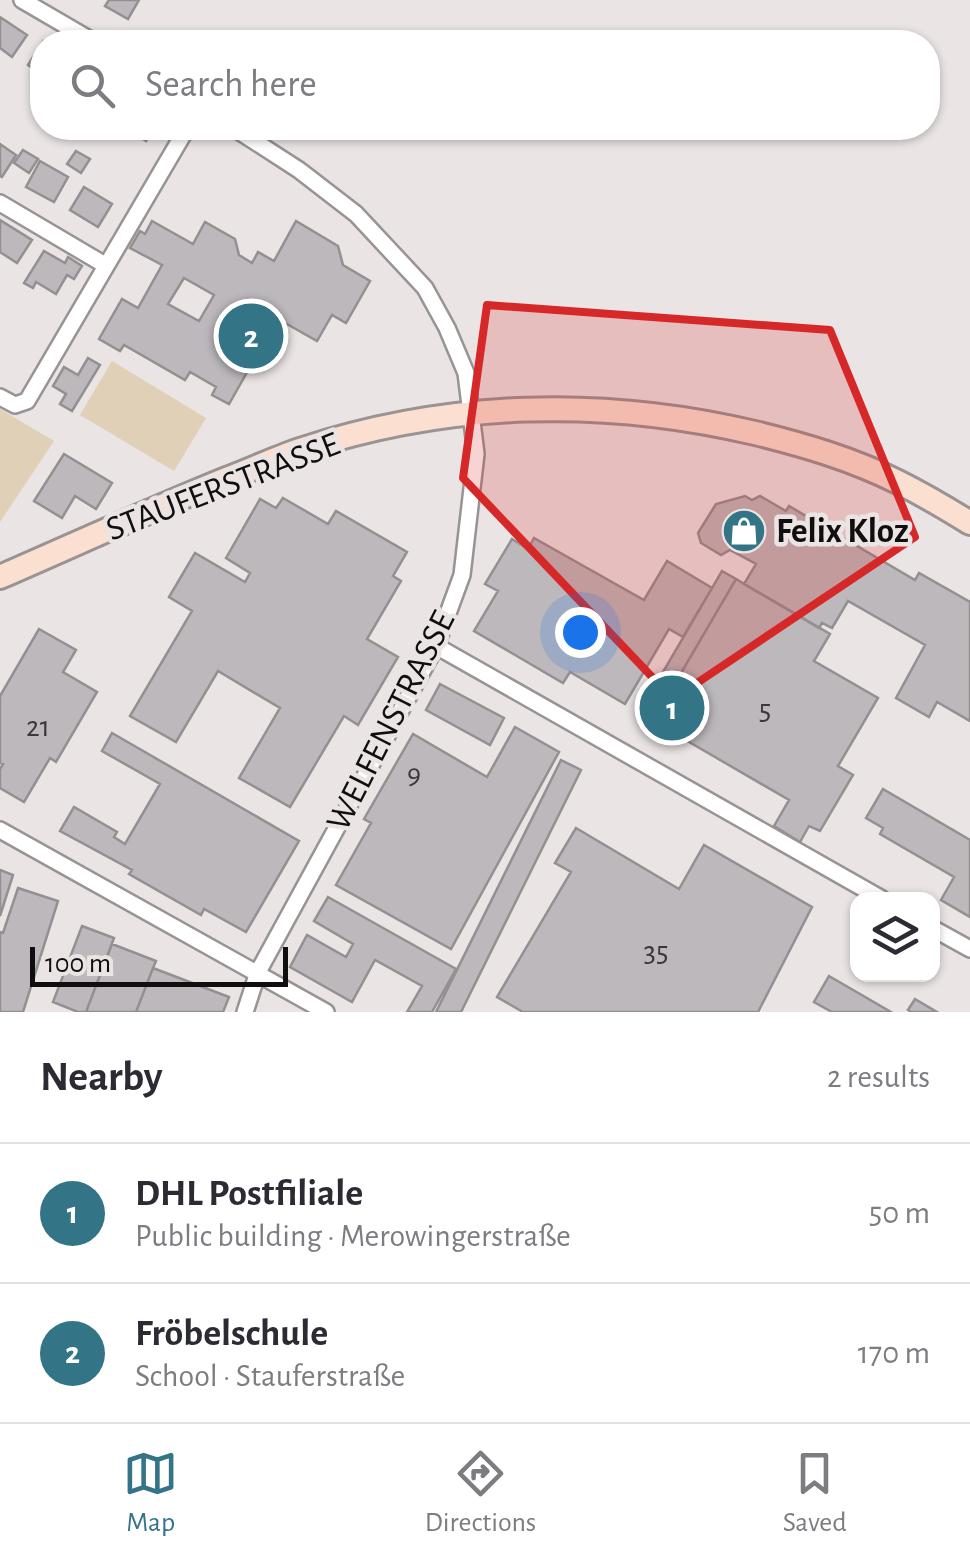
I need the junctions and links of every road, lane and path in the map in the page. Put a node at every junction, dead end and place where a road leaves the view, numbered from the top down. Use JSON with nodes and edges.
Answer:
{"nodes":[{"id":1,"x":22,"y":0,"type":"edge"},
{"id":2,"x":73,"y":30,"type":"edge"},
{"id":3,"x":181,"y":140,"type":"edge"},
{"id":4,"x":253,"y":140,"type":"edge"},
{"id":5,"x":0,"y":203,"type":"edge"},
{"id":6,"x":105,"y":266,"type":"junction"},
{"id":7,"x":7,"y":401,"type":"edge"},
{"id":8,"x":472,"y":412,"type":"junction"},
{"id":9,"x":970,"y":523,"type":"edge"},
{"id":10,"x":0,"y":577,"type":"edge"},
{"id":11,"x":436,"y":646,"type":"junction"},
{"id":12,"x":0,"y":830,"type":"edge"},
{"id":13,"x":868,"y":892,"type":"edge"},
{"id":14,"x":940,"y":932,"type":"edge"},
{"id":15,"x":970,"y":949,"type":"edge"},
{"id":16,"x":258,"y":972,"type":"junction"},
{"id":17,"x":245,"y":1012,"type":"edge"},
{"id":18,"x":326,"y":1012,"type":"edge"}],
"edges":[{"from":1,"to":2,"type":"street"},
{"from":3,"to":6,"type":"street"},
{"from":4,"to":8,"type":"street","name":"WELFENSTRASSE"},
{"from":5,"to":6,"type":"street"},
{"from":6,"to":7,"type":"street"},
{"from":8,"to":9,"type":"main road","name":"STAUFERSTRASSE"},
{"from":8,"to":10,"type":"main road","name":"STAUFERSTRASSE"},
{"from":8,"to":11,"type":"street","name":"WELFENSTRASSE"},
{"from":11,"to":13,"type":"street"},
{"from":11,"to":16,"type":"street","name":"WELFENSTRASSE"},
{"from":12,"to":16,"type":"street"},
{"from":14,"to":15,"type":"street"},
{"from":16,"to":17,"type":"street","name":"WELFENSTRASSE"},
{"from":16,"to":18,"type":"street"}]}
